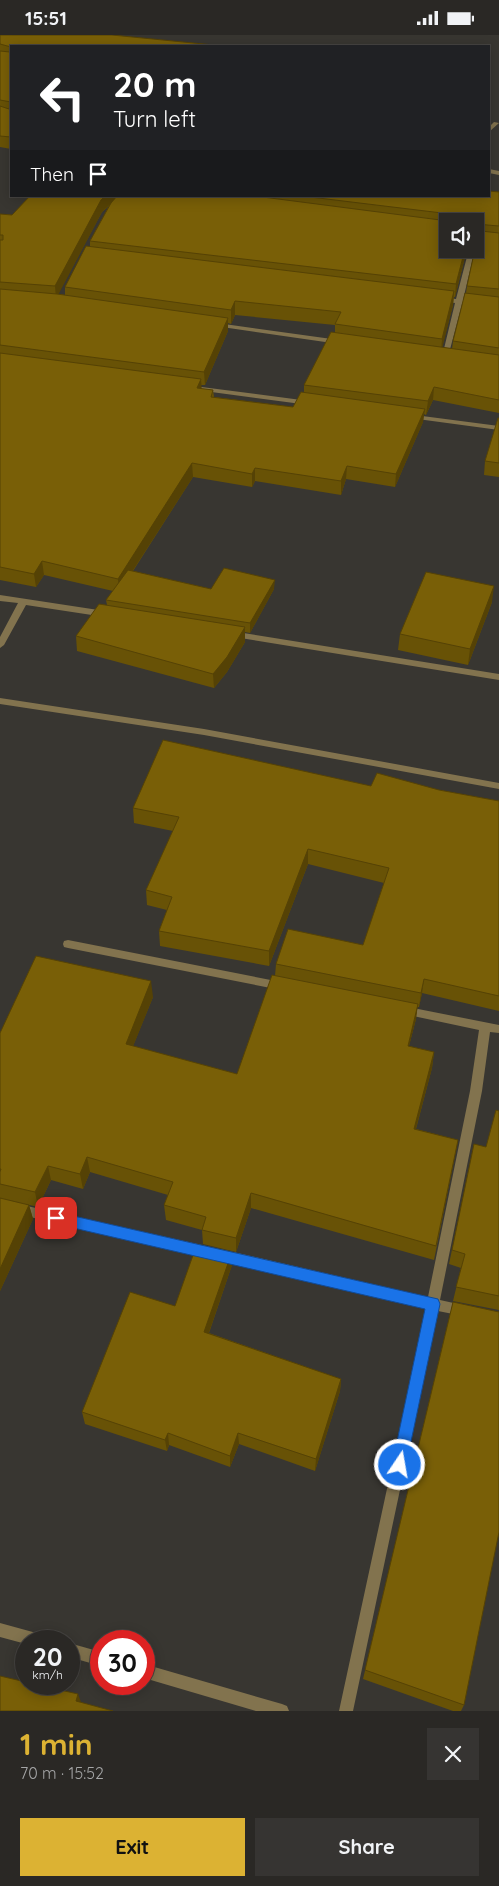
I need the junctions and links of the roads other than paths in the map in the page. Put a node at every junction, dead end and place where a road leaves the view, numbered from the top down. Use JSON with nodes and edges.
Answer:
{"nodes":[{"id":1,"x":496,"y":123,"type":"dead end"},
{"id":2,"x":490,"y":129,"type":"edge"},
{"id":3,"x":470,"y":258,"type":"edge"},
{"id":4,"x":429,"y":298,"type":"edge"},
{"id":5,"x":459,"y":301,"type":"junction"},
{"id":6,"x":499,"y":306,"type":"edge"},
{"id":7,"x":206,"y":324,"type":"edge"},
{"id":8,"x":350,"y":344,"type":"edge"},
{"id":9,"x":436,"y":356,"type":"edge"},
{"id":10,"x":445,"y":357,"type":"junction"},
{"id":11,"x":454,"y":358,"type":"edge"},
{"id":12,"x":176,"y":385,"type":"edge"},
{"id":13,"x":313,"y":403,"type":"edge"},
{"id":14,"x":401,"y":415,"type":"edge"},
{"id":15,"x":499,"y":428,"type":"edge"},
{"id":16,"x":0,"y":598,"type":"edge"},
{"id":17,"x":24,"y":601,"type":"junction"},
{"id":18,"x":111,"y":615,"type":"edge"},
{"id":19,"x":218,"y":632,"type":"edge"},
{"id":20,"x":0,"y":645,"type":"edge"},
{"id":21,"x":499,"y":677,"type":"edge"},
{"id":22,"x":0,"y":701,"type":"edge"},
{"id":23,"x":499,"y":786,"type":"edge"},
{"id":24,"x":68,"y":944,"type":"dead end"},
{"id":25,"x":291,"y":988,"type":"edge"},
{"id":26,"x":388,"y":1007,"type":"edge"},
{"id":27,"x":486,"y":1027,"type":"junction"},
{"id":28,"x":499,"y":1029,"type":"edge"},
{"id":29,"x":0,"y":1205,"type":"edge"},
{"id":30,"x":433,"y":1304,"type":"junction"},
{"id":31,"x":480,"y":1314,"type":"edge"},
{"id":32,"x":0,"y":1630,"type":"edge"},
{"id":33,"x":15,"y":1634,"type":"edge"},
{"id":34,"x":155,"y":1674,"type":"edge"},
{"id":35,"x":282,"y":1711,"type":"edge"},
{"id":36,"x":346,"y":1711,"type":"edge"}],
"edges":[{"from":1,"to":2,"type":"street"},
{"from":3,"to":5,"type":"street"},
{"from":4,"to":5,"type":"street"},
{"from":5,"to":6,"type":"street"},
{"from":5,"to":10,"type":"street"},
{"from":7,"to":8,"type":"street"},
{"from":9,"to":10,"type":"street"},
{"from":10,"to":11,"type":"street"},
{"from":12,"to":13,"type":"street"},
{"from":14,"to":15,"type":"street"},
{"from":16,"to":17,"type":"street"},
{"from":17,"to":18,"type":"street"},
{"from":17,"to":20,"type":"street"},
{"from":19,"to":21,"type":"street"},
{"from":22,"to":23,"type":"street"},
{"from":24,"to":25,"type":"street"},
{"from":26,"to":27,"type":"street"},
{"from":27,"to":28,"type":"street"},
{"from":27,"to":30,"type":"street"},
{"from":29,"to":30,"type":"street"},
{"from":30,"to":31,"type":"street"},
{"from":30,"to":36,"type":"street"},
{"from":32,"to":33,"type":"street"},
{"from":34,"to":35,"type":"street"}]}
